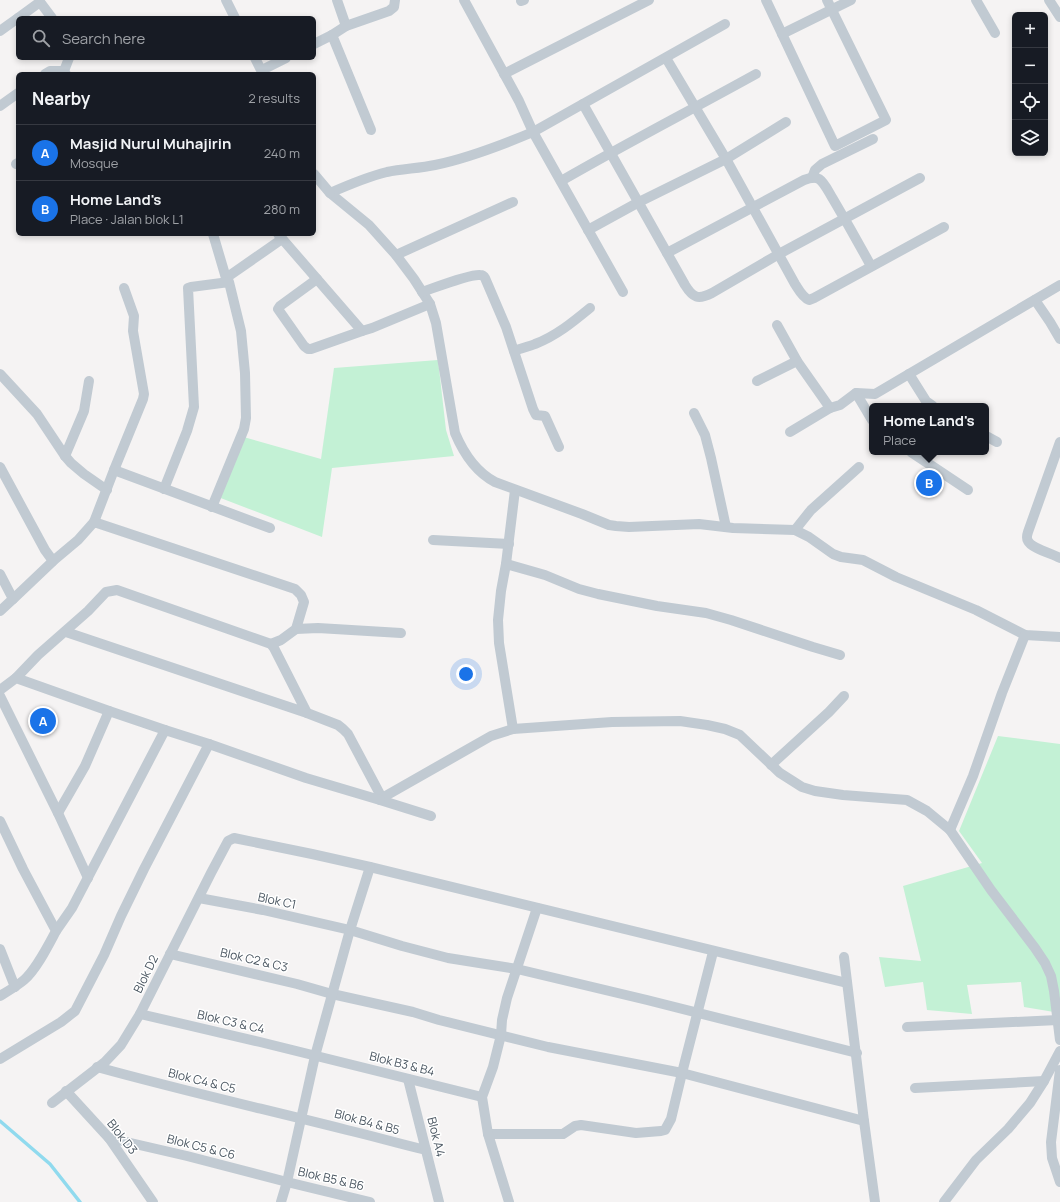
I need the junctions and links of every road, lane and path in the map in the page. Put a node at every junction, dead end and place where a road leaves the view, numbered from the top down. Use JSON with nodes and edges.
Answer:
{"nodes":[{"id":1,"x":226,"y":0,"type":"edge"},
{"id":2,"x":337,"y":0,"type":"edge"},
{"id":3,"x":395,"y":0,"type":"edge"},
{"id":4,"x":464,"y":0,"type":"edge"},
{"id":5,"x":649,"y":0,"type":"edge"},
{"id":6,"x":766,"y":0,"type":"edge"},
{"id":7,"x":827,"y":0,"type":"edge"},
{"id":8,"x":851,"y":0,"type":"edge"},
{"id":9,"x":976,"y":0,"type":"edge"},
{"id":10,"x":1049,"y":0,"type":"edge"},
{"id":11,"x":832,"y":10,"type":"junction"},
{"id":12,"x":21,"y":16,"type":"edge"},
{"id":13,"x":50,"y":16,"type":"edge"},
{"id":14,"x":234,"y":16,"type":"edge"},
{"id":15,"x":1060,"y":18,"type":"edge"},
{"id":16,"x":16,"y":19,"type":"edge"},
{"id":17,"x":725,"y":24,"type":"dead end"},
{"id":18,"x":346,"y":26,"type":"junction"},
{"id":19,"x":0,"y":31,"type":"edge"},
{"id":20,"x":995,"y":33,"type":"dead end"},
{"id":21,"x":782,"y":34,"type":"junction"},
{"id":22,"x":332,"y":35,"type":"junction"},
{"id":23,"x":316,"y":43,"type":"edge"},
{"id":24,"x":666,"y":58,"type":"junction"},
{"id":25,"x":68,"y":60,"type":"edge"},
{"id":26,"x":257,"y":60,"type":"edge"},
{"id":27,"x":283,"y":60,"type":"edge"},
{"id":28,"x":48,"y":72,"type":"edge"},
{"id":29,"x":60,"y":72,"type":"edge"},
{"id":30,"x":65,"y":72,"type":"edge"},
{"id":31,"x":262,"y":72,"type":"edge"},
{"id":32,"x":504,"y":74,"type":"junction"},
{"id":33,"x":756,"y":74,"type":"dead end"},
{"id":34,"x":16,"y":95,"type":"edge"},
{"id":35,"x":583,"y":104,"type":"junction"},
{"id":36,"x":0,"y":106,"type":"edge"},
{"id":37,"x":696,"y":107,"type":"junction"},
{"id":38,"x":786,"y":122,"type":"dead end"},
{"id":39,"x":371,"y":130,"type":"dead end"},
{"id":40,"x":533,"y":132,"type":"junction"},
{"id":41,"x":873,"y":139,"type":"dead end"},
{"id":42,"x":610,"y":153,"type":"junction"},
{"id":43,"x":726,"y":159,"type":"junction"},
{"id":44,"x":316,"y":178,"type":"edge"},
{"id":45,"x":812,"y":178,"type":"junction"},
{"id":46,"x":920,"y":178,"type":"dead end"},
{"id":47,"x":561,"y":181,"type":"junction"},
{"id":48,"x":330,"y":192,"type":"junction"},
{"id":49,"x":513,"y":202,"type":"dead end"},
{"id":50,"x":639,"y":202,"type":"junction"},
{"id":51,"x":753,"y":207,"type":"junction"},
{"id":52,"x":845,"y":219,"type":"junction"},
{"id":53,"x":944,"y":227,"type":"dead end"},
{"id":54,"x":588,"y":230,"type":"junction"},
{"id":55,"x":214,"y":236,"type":"edge"},
{"id":56,"x":280,"y":236,"type":"edge"},
{"id":57,"x":667,"y":253,"type":"junction"},
{"id":58,"x":396,"y":254,"type":"junction"},
{"id":59,"x":780,"y":254,"type":"junction"},
{"id":60,"x":871,"y":266,"type":"junction"},
{"id":61,"x":317,"y":279,"type":"junction"},
{"id":62,"x":1060,"y":285,"type":"edge"},
{"id":63,"x":124,"y":288,"type":"dead end"},
{"id":64,"x":422,"y":292,"type":"junction"},
{"id":65,"x":623,"y":292,"type":"dead end"},
{"id":66,"x":1035,"y":300,"type":"junction"},
{"id":67,"x":430,"y":304,"type":"junction"},
{"id":68,"x":590,"y":308,"type":"dead end"},
{"id":69,"x":777,"y":325,"type":"dead end"},
{"id":70,"x":362,"y":331,"type":"junction"},
{"id":71,"x":1060,"y":339,"type":"edge"},
{"id":72,"x":514,"y":351,"type":"junction"},
{"id":73,"x":797,"y":361,"type":"junction"},
{"id":74,"x":0,"y":374,"type":"edge"},
{"id":75,"x":909,"y":374,"type":"junction"},
{"id":76,"x":89,"y":381,"type":"dead end"},
{"id":77,"x":757,"y":381,"type":"dead end"},
{"id":78,"x":856,"y":393,"type":"junction"},
{"id":79,"x":929,"y":403,"type":"edge"},
{"id":80,"x":830,"y":408,"type":"junction"},
{"id":81,"x":694,"y":413,"type":"dead end"},
{"id":82,"x":869,"y":415,"type":"edge"},
{"id":83,"x":790,"y":432,"type":"dead end"},
{"id":84,"x":989,"y":438,"type":"edge"},
{"id":85,"x":997,"y":442,"type":"dead end"},
{"id":86,"x":1060,"y":442,"type":"edge"},
{"id":87,"x":559,"y":447,"type":"dead end"},
{"id":88,"x":916,"y":455,"type":"edge"},
{"id":89,"x":65,"y":456,"type":"junction"},
{"id":90,"x":0,"y":467,"type":"edge"},
{"id":91,"x":859,"y":467,"type":"dead end"},
{"id":92,"x":114,"y":470,"type":"junction"},
{"id":93,"x":164,"y":488,"type":"junction"},
{"id":94,"x":106,"y":490,"type":"junction"},
{"id":95,"x":515,"y":490,"type":"junction"},
{"id":96,"x":968,"y":490,"type":"dead end"},
{"id":97,"x":212,"y":507,"type":"junction"},
{"id":98,"x":94,"y":522,"type":"junction"},
{"id":99,"x":726,"y":527,"type":"junction"},
{"id":100,"x":270,"y":528,"type":"dead end"},
{"id":101,"x":795,"y":530,"type":"junction"},
{"id":102,"x":433,"y":540,"type":"dead end"},
{"id":103,"x":509,"y":544,"type":"junction"},
{"id":104,"x":1060,"y":558,"type":"edge"},
{"id":105,"x":53,"y":561,"type":"junction"},
{"id":106,"x":506,"y":564,"type":"junction"},
{"id":107,"x":0,"y":574,"type":"edge"},
{"id":108,"x":13,"y":599,"type":"junction"},
{"id":109,"x":0,"y":611,"type":"edge"},
{"id":110,"x":296,"y":629,"type":"junction"},
{"id":111,"x":66,"y":632,"type":"junction"},
{"id":112,"x":401,"y":633,"type":"dead end"},
{"id":113,"x":1025,"y":635,"type":"junction"},
{"id":114,"x":1060,"y":636,"type":"edge"},
{"id":115,"x":271,"y":644,"type":"junction"},
{"id":116,"x":840,"y":655,"type":"dead end"},
{"id":117,"x":16,"y":678,"type":"junction"},
{"id":118,"x":0,"y":690,"type":"edge"},
{"id":119,"x":0,"y":696,"type":"edge"},
{"id":120,"x":844,"y":696,"type":"dead end"},
{"id":121,"x":109,"y":711,"type":"junction"},
{"id":122,"x":308,"y":713,"type":"junction"},
{"id":123,"x":513,"y":729,"type":"junction"},
{"id":124,"x":165,"y":730,"type":"junction"},
{"id":125,"x":209,"y":744,"type":"junction"},
{"id":126,"x":770,"y":765,"type":"junction"},
{"id":127,"x":381,"y":799,"type":"junction"},
{"id":128,"x":58,"y":813,"type":"junction"},
{"id":129,"x":431,"y":816,"type":"dead end"},
{"id":130,"x":0,"y":821,"type":"edge"},
{"id":131,"x":950,"y":830,"type":"junction"},
{"id":132,"x":370,"y":867,"type":"junction"},
{"id":133,"x":88,"y":878,"type":"junction"},
{"id":134,"x":199,"y":898,"type":"junction"},
{"id":135,"x":537,"y":908,"type":"junction"},
{"id":136,"x":350,"y":930,"type":"junction"},
{"id":137,"x":56,"y":931,"type":"junction"},
{"id":138,"x":0,"y":949,"type":"edge"},
{"id":139,"x":713,"y":952,"type":"junction"},
{"id":140,"x":170,"y":954,"type":"junction"},
{"id":141,"x":844,"y":957,"type":"dead end"},
{"id":142,"x":517,"y":970,"type":"junction"},
{"id":143,"x":847,"y":983,"type":"junction"},
{"id":144,"x":15,"y":987,"type":"junction"},
{"id":145,"x":332,"y":994,"type":"junction"},
{"id":146,"x":0,"y":996,"type":"edge"},
{"id":147,"x":698,"y":1012,"type":"junction"},
{"id":148,"x":140,"y":1014,"type":"junction"},
{"id":149,"x":1058,"y":1020,"type":"junction"},
{"id":150,"x":907,"y":1027,"type":"dead end"},
{"id":151,"x":501,"y":1035,"type":"junction"},
{"id":152,"x":1060,"y":1040,"type":"edge"},
{"id":153,"x":1060,"y":1051,"type":"edge"},
{"id":154,"x":857,"y":1053,"type":"junction"},
{"id":155,"x":315,"y":1056,"type":"junction"},
{"id":156,"x":0,"y":1059,"type":"edge"},
{"id":157,"x":98,"y":1067,"type":"junction"},
{"id":158,"x":1060,"y":1070,"type":"edge"},
{"id":159,"x":682,"y":1074,"type":"junction"},
{"id":160,"x":408,"y":1079,"type":"junction"},
{"id":161,"x":1044,"y":1081,"type":"junction"},
{"id":162,"x":915,"y":1088,"type":"dead end"},
{"id":163,"x":66,"y":1091,"type":"junction"},
{"id":164,"x":482,"y":1097,"type":"junction"},
{"id":165,"x":52,"y":1103,"type":"dead end"},
{"id":166,"x":301,"y":1119,"type":"junction"},
{"id":167,"x":864,"y":1121,"type":"junction"},
{"id":168,"x":488,"y":1134,"type":"junction"},
{"id":169,"x":108,"y":1138,"type":"junction"},
{"id":170,"x":426,"y":1150,"type":"junction"},
{"id":171,"x":287,"y":1182,"type":"junction"},
{"id":172,"x":1060,"y":1182,"type":"edge"},
{"id":173,"x":153,"y":1202,"type":"edge"},
{"id":174,"x":281,"y":1202,"type":"edge"},
{"id":175,"x":370,"y":1202,"type":"edge"},
{"id":176,"x":439,"y":1202,"type":"edge"},
{"id":177,"x":509,"y":1202,"type":"edge"},
{"id":178,"x":875,"y":1202,"type":"edge"},
{"id":179,"x":944,"y":1202,"type":"edge"}],
"edges":[{"from":1,"to":14,"type":"street"},
{"from":2,"to":18,"type":"street"},
{"from":3,"to":18,"type":"street"},
{"from":4,"to":32,"type":"street"},
{"from":5,"to":32,"type":"street"},
{"from":6,"to":21,"type":"street"},
{"from":7,"to":11,"type":"street"},
{"from":8,"to":11,"type":"street"},
{"from":9,"to":20,"type":"street"},
{"from":10,"to":15,"type":"street"},
{"from":11,"to":21,"type":"street"},
{"from":11,"to":21,"type":"street"},
{"from":12,"to":13,"type":"street"},
{"from":16,"to":19,"type":"street"},
{"from":17,"to":24,"type":"street"},
{"from":18,"to":22,"type":"street"},
{"from":22,"to":23,"type":"street"},
{"from":22,"to":39,"type":"street"},
{"from":24,"to":35,"type":"street"},
{"from":24,"to":37,"type":"street"},
{"from":25,"to":30,"type":"street"},
{"from":26,"to":31,"type":"street"},
{"from":27,"to":31,"type":"street"},
{"from":28,"to":29,"type":"street"},
{"from":32,"to":40,"type":"street"},
{"from":33,"to":37,"type":"street"},
{"from":34,"to":36,"type":"street"},
{"from":35,"to":40,"type":"street"},
{"from":35,"to":42,"type":"street"},
{"from":37,"to":42,"type":"street"},
{"from":37,"to":43,"type":"street"},
{"from":38,"to":43,"type":"street"},
{"from":40,"to":47,"type":"street"},
{"from":40,"to":48,"type":"street"},
{"from":41,"to":45,"type":"street"},
{"from":42,"to":47,"type":"street"},
{"from":42,"to":50,"type":"street"},
{"from":43,"to":50,"type":"street"},
{"from":43,"to":51,"type":"street"},
{"from":44,"to":48,"type":"street"},
{"from":45,"to":51,"type":"street"},
{"from":45,"to":52,"type":"street"},
{"from":46,"to":52,"type":"street"},
{"from":47,"to":54,"type":"street"},
{"from":48,"to":58,"type":"street"},
{"from":49,"to":58,"type":"street"},
{"from":50,"to":54,"type":"street"},
{"from":50,"to":57,"type":"street"},
{"from":51,"to":57,"type":"street"},
{"from":51,"to":59,"type":"street"},
{"from":52,"to":59,"type":"street"},
{"from":52,"to":60,"type":"street"},
{"from":53,"to":60,"type":"street"},
{"from":54,"to":65,"type":"street"},
{"from":55,"to":56,"type":"street"},
{"from":56,"to":61,"type":"street"},
{"from":57,"to":59,"type":"street"},
{"from":58,"to":64,"type":"street"},
{"from":59,"to":60,"type":"street"},
{"from":61,"to":70,"type":"street"},
{"from":61,"to":70,"type":"street"},
{"from":62,"to":66,"type":"street"},
{"from":63,"to":92,"type":"street"},
{"from":64,"to":67,"type":"street"},
{"from":64,"to":72,"type":"street"},
{"from":66,"to":71,"type":"street"},
{"from":66,"to":75,"type":"street"},
{"from":67,"to":70,"type":"street"},
{"from":67,"to":95,"type":"street"},
{"from":68,"to":72,"type":"street"},
{"from":69,"to":73,"type":"street"},
{"from":72,"to":87,"type":"street"},
{"from":73,"to":77,"type":"street"},
{"from":73,"to":80,"type":"street"},
{"from":74,"to":89,"type":"street"},
{"from":75,"to":78,"type":"street"},
{"from":75,"to":79,"type":"street"},
{"from":76,"to":89,"type":"street"},
{"from":78,"to":80,"type":"street"},
{"from":78,"to":82,"type":"street"},
{"from":80,"to":83,"type":"street"},
{"from":81,"to":99,"type":"street"},
{"from":84,"to":85,"type":"street"},
{"from":86,"to":104,"type":"street"},
{"from":88,"to":96,"type":"street"},
{"from":89,"to":94,"type":"street"},
{"from":90,"to":105,"type":"street"},
{"from":91,"to":101,"type":"street"},
{"from":92,"to":93,"type":"street"},
{"from":92,"to":94,"type":"street"},
{"from":93,"to":97,"type":"street"},
{"from":93,"to":97,"type":"street"},
{"from":94,"to":98,"type":"street"},
{"from":95,"to":99,"type":"street"},
{"from":95,"to":103,"type":"street"},
{"from":97,"to":100,"type":"street"},
{"from":98,"to":105,"type":"street"},
{"from":98,"to":110,"type":"street"},
{"from":99,"to":101,"type":"street"},
{"from":101,"to":113,"type":"street"},
{"from":102,"to":103,"type":"street"},
{"from":103,"to":106,"type":"street"},
{"from":105,"to":108,"type":"street"},
{"from":106,"to":116,"type":"street"},
{"from":106,"to":123,"type":"street"},
{"from":107,"to":108,"type":"street"},
{"from":108,"to":109,"type":"street"},
{"from":110,"to":112,"type":"street"},
{"from":110,"to":115,"type":"street"},
{"from":111,"to":115,"type":"street"},
{"from":111,"to":117,"type":"street"},
{"from":111,"to":122,"type":"street"},
{"from":113,"to":114,"type":"street"},
{"from":113,"to":131,"type":"street"},
{"from":115,"to":122,"type":"street"},
{"from":117,"to":118,"type":"street"},
{"from":117,"to":121,"type":"street"},
{"from":119,"to":128,"type":"street"},
{"from":120,"to":126,"type":"street"},
{"from":121,"to":124,"type":"street"},
{"from":121,"to":128,"type":"street"},
{"from":122,"to":127,"type":"street"},
{"from":123,"to":126,"type":"street"},
{"from":123,"to":127,"type":"street"},
{"from":124,"to":125,"type":"street"},
{"from":124,"to":133,"type":"street"},
{"from":125,"to":127,"type":"street"},
{"from":125,"to":156,"type":"street"},
{"from":126,"to":131,"type":"street"},
{"from":127,"to":129,"type":"street"},
{"from":128,"to":133,"type":"street"},
{"from":130,"to":137,"type":"street"},
{"from":131,"to":149,"type":"street"},
{"from":132,"to":134,"type":"street","name":"Blok D2"},
{"from":132,"to":135,"type":"street"},
{"from":132,"to":136,"type":"street"},
{"from":133,"to":137,"type":"street"},
{"from":134,"to":136,"type":"street","name":"Blok C1"},
{"from":134,"to":140,"type":"street","name":"Blok D2"},
{"from":135,"to":139,"type":"street"},
{"from":135,"to":142,"type":"street"},
{"from":136,"to":142,"type":"street","name":"Blok C1"},
{"from":136,"to":145,"type":"street"},
{"from":137,"to":144,"type":"street"},
{"from":138,"to":144,"type":"street"},
{"from":139,"to":143,"type":"street"},
{"from":139,"to":147,"type":"street"},
{"from":140,"to":145,"type":"street","name":"Blok C2 & C3"},
{"from":140,"to":148,"type":"street","name":"Blok D2"},
{"from":141,"to":143,"type":"street"},
{"from":142,"to":147,"type":"street","name":"Blok C1"},
{"from":142,"to":151,"type":"street"},
{"from":143,"to":154,"type":"street"},
{"from":144,"to":146,"type":"street"},
{"from":145,"to":151,"type":"street","name":"Blok C2 & C3"},
{"from":145,"to":155,"type":"street"},
{"from":147,"to":154,"type":"street","name":"Blok C1"},
{"from":147,"to":159,"type":"street"},
{"from":148,"to":155,"type":"street","name":"Blok C3 & C4"},
{"from":148,"to":157,"type":"street","name":"Blok D2"},
{"from":149,"to":150,"type":"street"},
{"from":149,"to":152,"type":"street"},
{"from":151,"to":159,"type":"street","name":"Blok C2 & C3"},
{"from":151,"to":164,"type":"street"},
{"from":153,"to":161,"type":"street"},
{"from":154,"to":167,"type":"street"},
{"from":155,"to":160,"type":"street","name":"Blok B3 & B4"},
{"from":155,"to":166,"type":"street"},
{"from":157,"to":163,"type":"street","name":"Blok D2"},
{"from":157,"to":166,"type":"street","name":"Blok C4 & C5"},
{"from":158,"to":172,"type":"street"},
{"from":159,"to":167,"type":"street","name":"Blok C2 & C3"},
{"from":159,"to":168,"type":"street"},
{"from":160,"to":164,"type":"street","name":"Blok B3 & B4"},
{"from":160,"to":170,"type":"street","name":"Blok A4"},
{"from":161,"to":162,"type":"street"},
{"from":161,"to":179,"type":"street"},
{"from":163,"to":165,"type":"street","name":"Blok D2"},
{"from":163,"to":169,"type":"street","name":"Blok D3"},
{"from":164,"to":168,"type":"street"},
{"from":166,"to":170,"type":"street","name":"Blok B4 & B5"},
{"from":166,"to":171,"type":"street"},
{"from":167,"to":178,"type":"street"},
{"from":168,"to":177,"type":"street"},
{"from":169,"to":171,"type":"street","name":"Blok C5 & C6"},
{"from":169,"to":173,"type":"street","name":"Blok D3"},
{"from":170,"to":176,"type":"street","name":"Blok A4"},
{"from":171,"to":174,"type":"street"},
{"from":171,"to":175,"type":"street","name":"Blok B5 & B6"}]}
